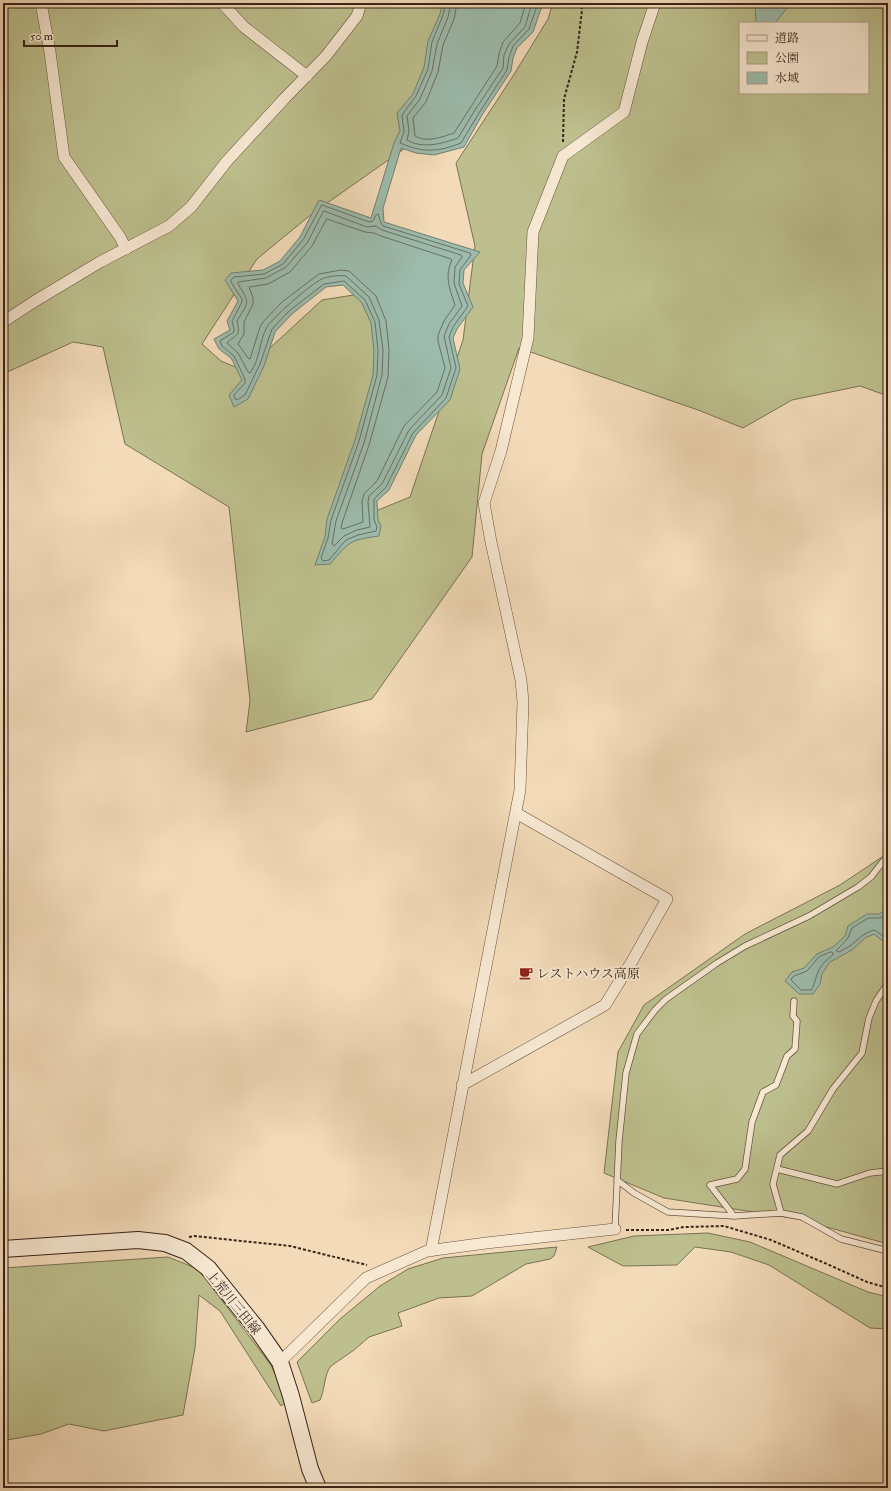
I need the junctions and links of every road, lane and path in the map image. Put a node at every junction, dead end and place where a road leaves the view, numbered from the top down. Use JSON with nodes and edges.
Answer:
{"nodes":[{"id":1,"x":40,"y":3,"type":"edge"},
{"id":2,"x":222,"y":3,"type":"edge"},
{"id":3,"x":361,"y":3,"type":"edge"},
{"id":4,"x":581,"y":3,"type":"edge"},
{"id":5,"x":654,"y":3,"type":"edge"},
{"id":6,"x":307,"y":76,"type":"junction"},
{"id":7,"x":563,"y":156,"type":"junction"},
{"id":8,"x":126,"y":249,"type":"junction"},
{"id":9,"x":3,"y":322,"type":"edge"},
{"id":10,"x":516,"y":813,"type":"junction"},
{"id":11,"x":888,"y":855,"type":"edge"},
{"id":12,"x":888,"y":983,"type":"edge"},
{"id":13,"x":794,"y":1001,"type":"dead end"},
{"id":14,"x":462,"y":1086,"type":"junction"},
{"id":15,"x":777,"y":1169,"type":"junction"},
{"id":16,"x":888,"y":1171,"type":"edge"},
{"id":17,"x":617,"y":1180,"type":"junction"},
{"id":18,"x":781,"y":1213,"type":"junction"},
{"id":19,"x":734,"y":1216,"type":"junction"},
{"id":20,"x":615,"y":1229,"type":"junction"},
{"id":21,"x":186,"y":1237,"type":"dead end"},
{"id":22,"x":3,"y":1249,"type":"edge"},
{"id":23,"x":431,"y":1251,"type":"junction"},
{"id":24,"x":888,"y":1251,"type":"edge"},
{"id":25,"x":386,"y":1269,"type":"junction"},
{"id":26,"x":888,"y":1288,"type":"edge"},
{"id":27,"x":280,"y":1362,"type":"junction"},
{"id":28,"x":318,"y":1488,"type":"edge"}],
"edges":[{"from":1,"to":8,"type":"street"},
{"from":2,"to":6,"type":"street"},
{"from":3,"to":6,"type":"street"},
{"from":4,"to":7,"type":"path"},
{"from":5,"to":7,"type":"street"},
{"from":6,"to":8,"type":"street"},
{"from":7,"to":10,"type":"street"},
{"from":8,"to":9,"type":"street"},
{"from":10,"to":14,"type":"street"},
{"from":10,"to":14,"type":"street"},
{"from":11,"to":17,"type":"lane"},
{"from":12,"to":15,"type":"lane"},
{"from":13,"to":19,"type":"lane"},
{"from":14,"to":23,"type":"street"},
{"from":15,"to":16,"type":"lane"},
{"from":15,"to":18,"type":"lane"},
{"from":17,"to":19,"type":"lane"},
{"from":17,"to":20,"type":"lane"},
{"from":18,"to":19,"type":"lane"},
{"from":18,"to":24,"type":"lane"},
{"from":20,"to":23,"type":"street"},
{"from":20,"to":26,"type":"path"},
{"from":21,"to":25,"type":"path"},
{"from":22,"to":27,"type":"main road","name":"上荒川三田線"},
{"from":23,"to":25,"type":"street"},
{"from":25,"to":27,"type":"street"},
{"from":27,"to":28,"type":"main road","name":"上荒川三田線"}]}
